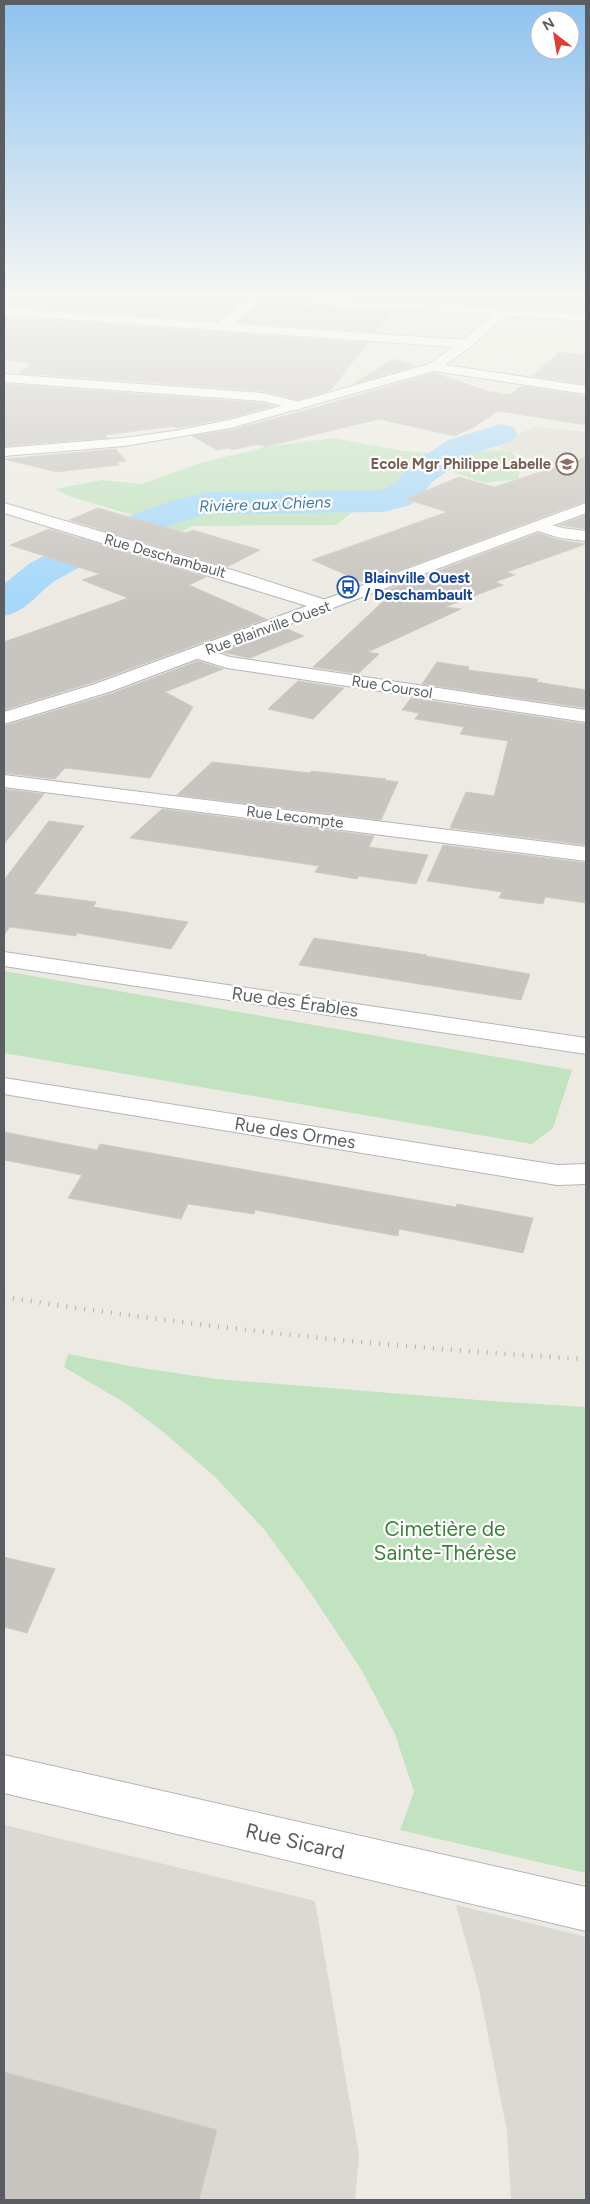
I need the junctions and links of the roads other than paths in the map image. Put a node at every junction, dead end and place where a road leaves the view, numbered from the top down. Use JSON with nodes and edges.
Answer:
{"nodes":[{"id":1,"x":247,"y":396,"type":"edge"},
{"id":2,"x":334,"y":396,"type":"edge"},
{"id":3,"x":299,"y":406,"type":"junction"},
{"id":4,"x":4,"y":452,"type":"edge"},
{"id":5,"x":4,"y":508,"type":"edge"},
{"id":6,"x":586,"y":508,"type":"edge"},
{"id":7,"x":538,"y":526,"type":"junction"},
{"id":8,"x":586,"y":536,"type":"edge"},
{"id":9,"x":326,"y":606,"type":"junction"},
{"id":10,"x":199,"y":653,"type":"junction"},
{"id":11,"x":586,"y":716,"type":"edge"},
{"id":12,"x":4,"y":718,"type":"edge"},
{"id":13,"x":4,"y":781,"type":"edge"},
{"id":14,"x":586,"y":854,"type":"edge"},
{"id":15,"x":4,"y":959,"type":"edge"},
{"id":16,"x":586,"y":1046,"type":"edge"},
{"id":17,"x":4,"y":1086,"type":"edge"},
{"id":18,"x":586,"y":1174,"type":"edge"},
{"id":19,"x":4,"y":1774,"type":"edge"},
{"id":20,"x":586,"y":1909,"type":"edge"}],
"edges":[{"from":1,"to":3,"type":"street"},
{"from":2,"to":3,"type":"street"},
{"from":3,"to":4,"type":"street"},
{"from":5,"to":9,"type":"street","name":"Rue Deschambault"},
{"from":6,"to":7,"type":"street","name":"Rue Blainville Ouest"},
{"from":7,"to":8,"type":"street"},
{"from":7,"to":9,"type":"street","name":"Rue Blainville Ouest"},
{"from":9,"to":10,"type":"street","name":"Rue Blainville Ouest"},
{"from":10,"to":11,"type":"street","name":"Rue Coursol"},
{"from":10,"to":12,"type":"street","name":"Rue Blainville Ouest"},
{"from":13,"to":14,"type":"street","name":"Rue Lecompte"},
{"from":15,"to":16,"type":"street","name":"Rue des Érables"},
{"from":17,"to":18,"type":"street","name":"Rue des Ormes"},
{"from":19,"to":20,"type":"street","name":"Rue Sicard"}]}
